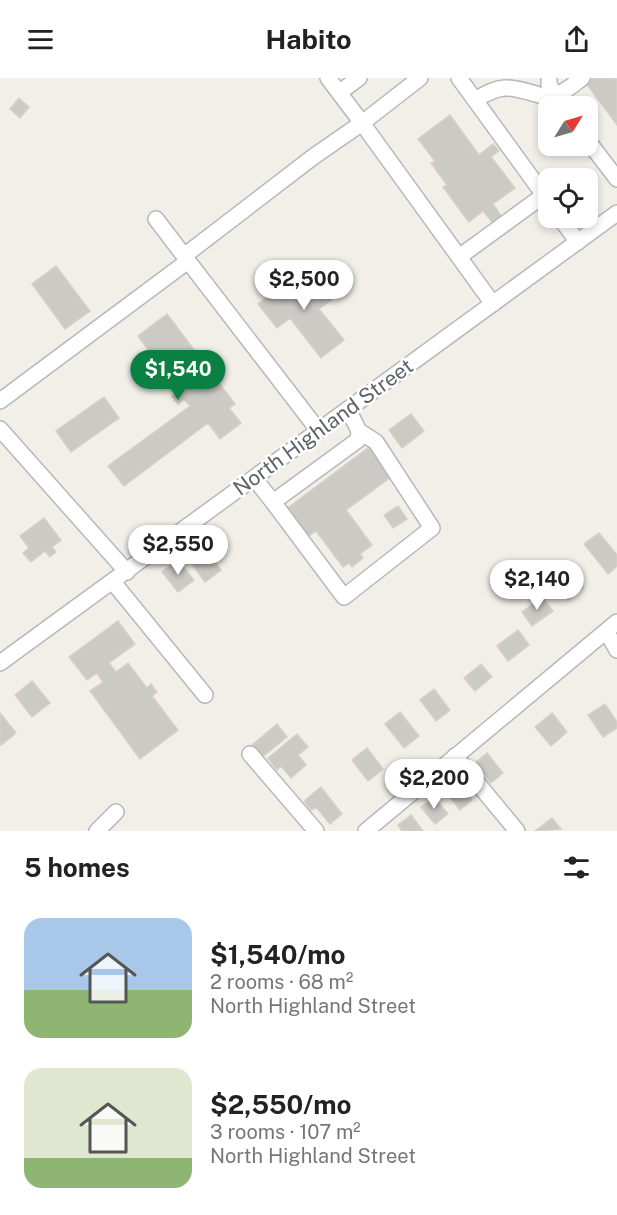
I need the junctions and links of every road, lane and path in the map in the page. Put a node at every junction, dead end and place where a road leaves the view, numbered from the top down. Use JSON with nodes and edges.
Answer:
{"nodes":[{"id":1,"x":328,"y":78,"type":"edge"},
{"id":2,"x":359,"y":78,"type":"edge"},
{"id":3,"x":420,"y":78,"type":"edge"},
{"id":4,"x":459,"y":78,"type":"edge"},
{"id":5,"x":549,"y":78,"type":"edge"},
{"id":6,"x":582,"y":78,"type":"edge"},
{"id":7,"x":340,"y":92,"type":"junction"},
{"id":8,"x":544,"y":96,"type":"edge"},
{"id":9,"x":556,"y":96,"type":"edge"},
{"id":10,"x":564,"y":96,"type":"edge"},
{"id":11,"x":475,"y":100,"type":"junction"},
{"id":12,"x":363,"y":123,"type":"junction"},
{"id":13,"x":598,"y":154,"type":"edge"},
{"id":14,"x":617,"y":179,"type":"edge"},
{"id":15,"x":538,"y":187,"type":"edge"},
{"id":16,"x":538,"y":203,"type":"edge"},
{"id":17,"x":617,"y":213,"type":"edge"},
{"id":18,"x":156,"y":219,"type":"dead end"},
{"id":19,"x":568,"y":228,"type":"edge"},
{"id":20,"x":578,"y":242,"type":"junction"},
{"id":21,"x":459,"y":257,"type":"junction"},
{"id":22,"x":186,"y":259,"type":"junction"},
{"id":23,"x":492,"y":304,"type":"junction"},
{"id":24,"x":0,"y":401,"type":"edge"},
{"id":25,"x":348,"y":409,"type":"junction"},
{"id":26,"x":0,"y":429,"type":"edge"},
{"id":27,"x":318,"y":430,"type":"junction"},
{"id":28,"x":359,"y":431,"type":"junction"},
{"id":29,"x":254,"y":478,"type":"junction"},
{"id":30,"x":273,"y":502,"type":"junction"},
{"id":31,"x":127,"y":572,"type":"junction"},
{"id":32,"x":113,"y":582,"type":"junction"},
{"id":33,"x":611,"y":627,"type":"edge"},
{"id":34,"x":617,"y":650,"type":"edge"},
{"id":35,"x":0,"y":663,"type":"edge"},
{"id":36,"x":205,"y":695,"type":"dead end"},
{"id":37,"x":250,"y":754,"type":"dead end"},
{"id":38,"x":455,"y":756,"type":"junction"},
{"id":39,"x":116,"y":812,"type":"dead end"},
{"id":40,"x":97,"y":831,"type":"edge"},
{"id":41,"x":316,"y":831,"type":"edge"},
{"id":42,"x":366,"y":831,"type":"edge"},
{"id":43,"x":517,"y":831,"type":"edge"}],
"edges":[{"from":1,"to":7,"type":"street"},
{"from":2,"to":7,"type":"street"},
{"from":3,"to":12,"type":"street"},
{"from":4,"to":11,"type":"street"},
{"from":5,"to":9,"type":"street"},
{"from":6,"to":10,"type":"street"},
{"from":7,"to":12,"type":"street"},
{"from":8,"to":11,"type":"street"},
{"from":11,"to":15,"type":"street"},
{"from":12,"to":21,"type":"street"},
{"from":12,"to":22,"type":"street"},
{"from":13,"to":14,"type":"street"},
{"from":16,"to":21,"type":"street"},
{"from":17,"to":20,"type":"street","name":"North Highland Street"},
{"from":18,"to":22,"type":"street"},
{"from":19,"to":20,"type":"street"},
{"from":20,"to":23,"type":"street","name":"North Highland Street"},
{"from":21,"to":23,"type":"street"},
{"from":22,"to":24,"type":"street"},
{"from":22,"to":27,"type":"street"},
{"from":23,"to":25,"type":"street","name":"North Highland Street"},
{"from":25,"to":27,"type":"street","name":"North Highland Street"},
{"from":25,"to":28,"type":"street"},
{"from":26,"to":31,"type":"street"},
{"from":27,"to":29,"type":"street","name":"North Highland Street"},
{"from":28,"to":30,"type":"street"},
{"from":28,"to":30,"type":"street"},
{"from":29,"to":30,"type":"street"},
{"from":29,"to":31,"type":"street","name":"North Highland Street"},
{"from":31,"to":32,"type":"street","name":"North Highland Street"},
{"from":32,"to":35,"type":"street","name":"North Highland Street"},
{"from":32,"to":36,"type":"street"},
{"from":33,"to":34,"type":"street"},
{"from":33,"to":38,"type":"street"},
{"from":37,"to":41,"type":"street"},
{"from":38,"to":42,"type":"street"},
{"from":38,"to":43,"type":"street"},
{"from":39,"to":40,"type":"street"}]}
